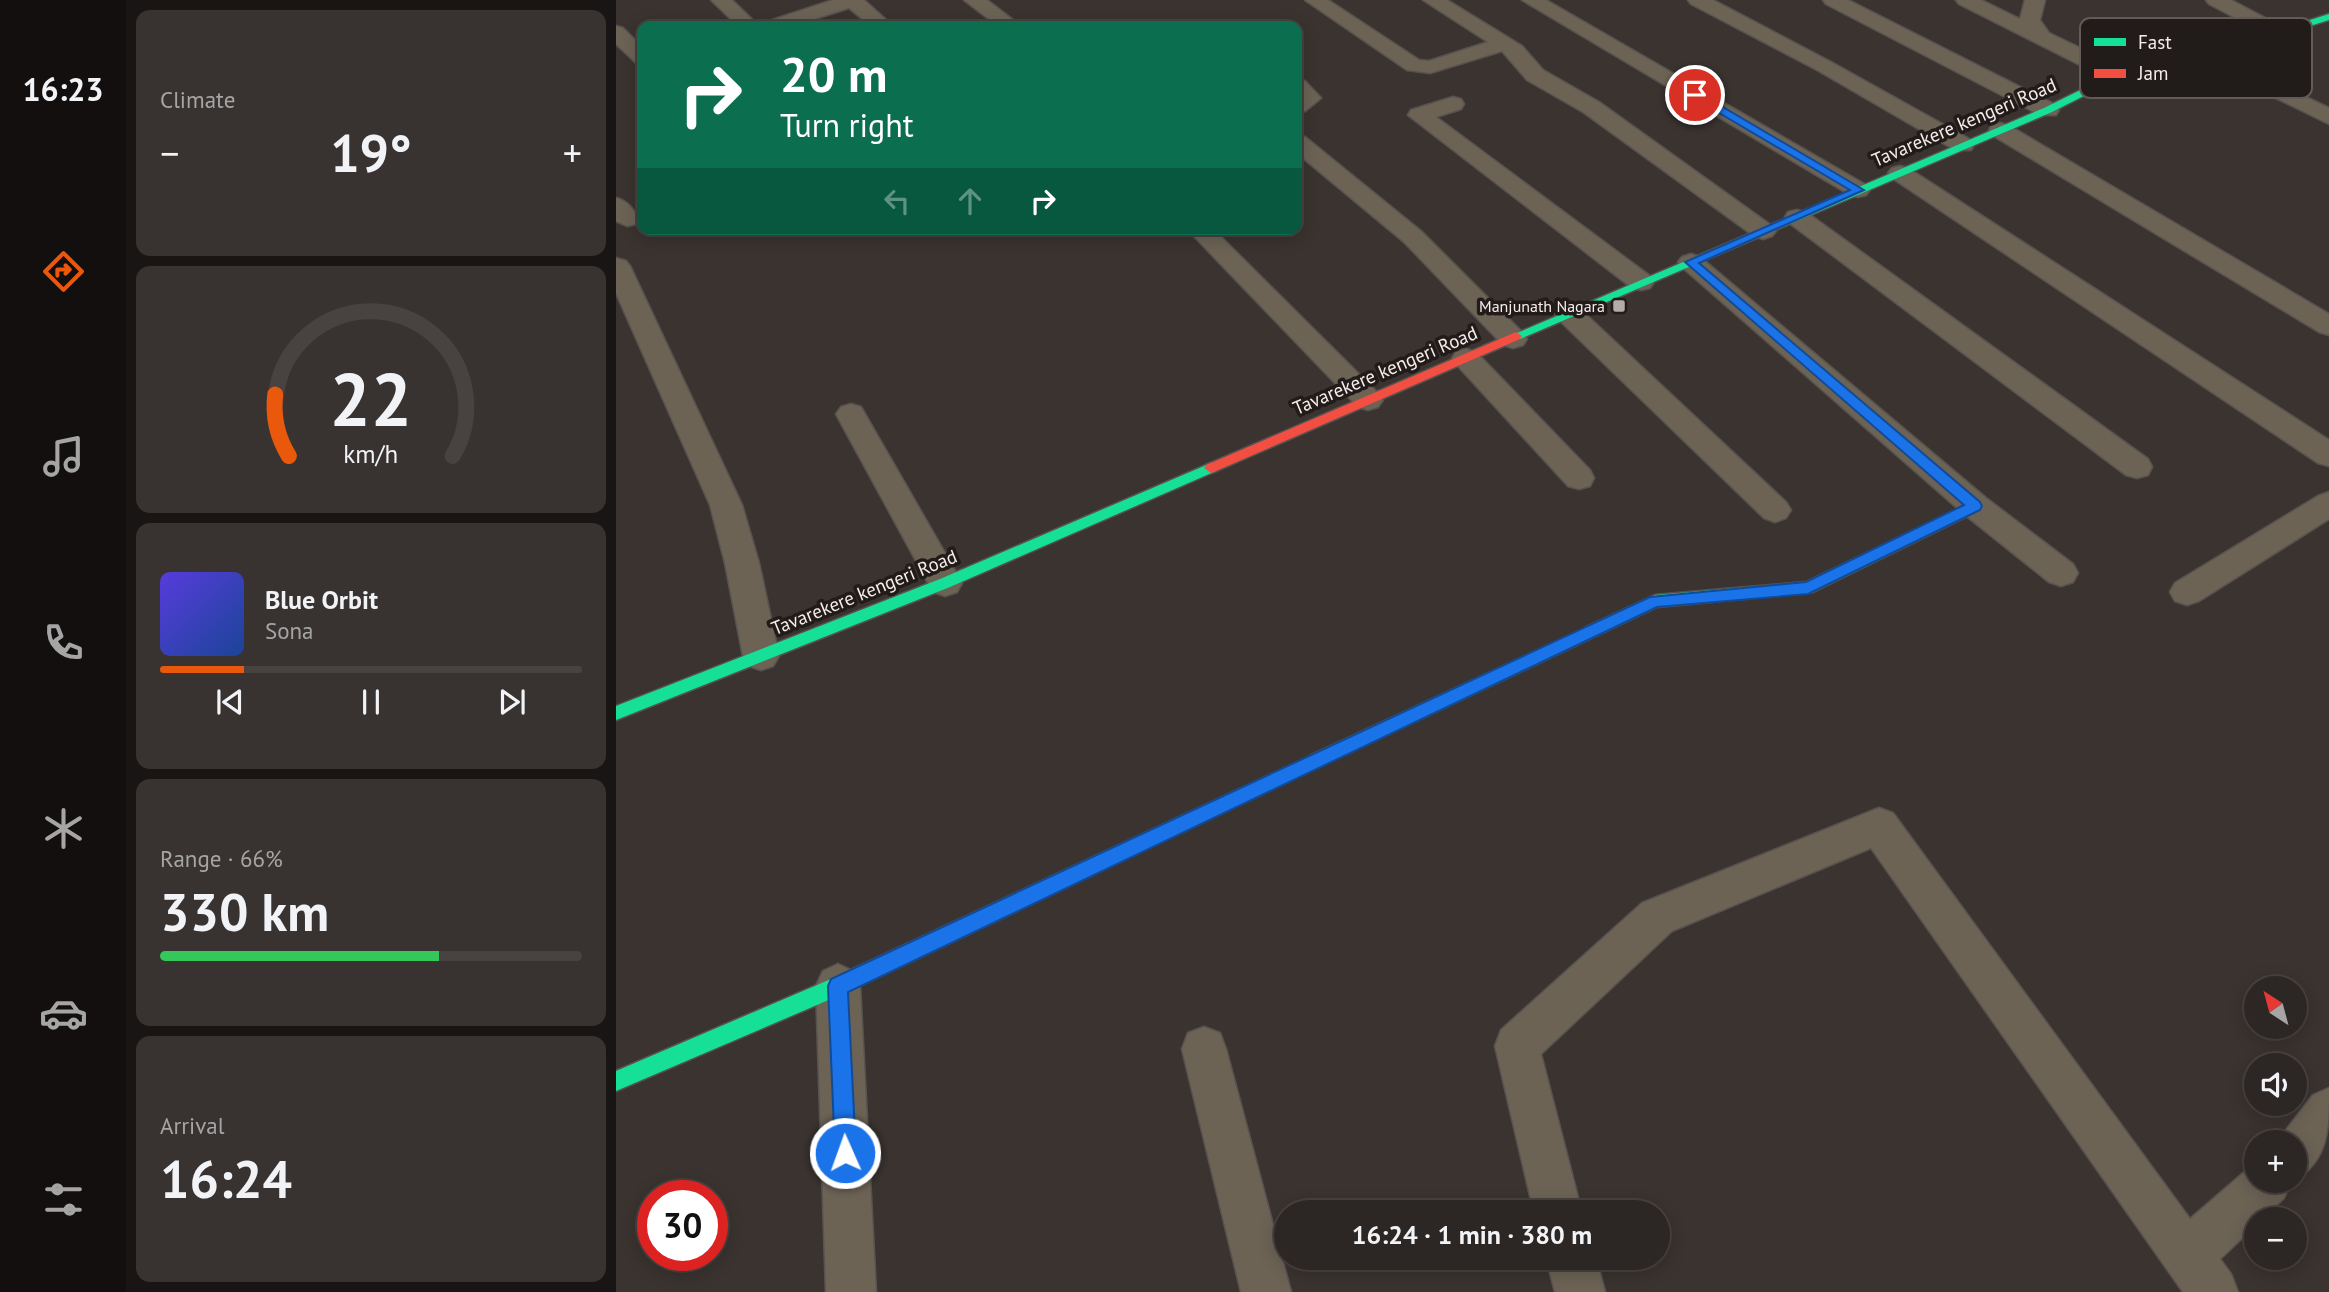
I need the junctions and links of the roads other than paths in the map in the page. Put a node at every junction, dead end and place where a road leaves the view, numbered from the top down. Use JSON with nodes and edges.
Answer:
{"nodes":[{"id":1,"x":721,"y":0,"type":"edge"},
{"id":2,"x":853,"y":0,"type":"edge"},
{"id":3,"x":974,"y":0,"type":"edge"},
{"id":4,"x":1315,"y":0,"type":"edge"},
{"id":5,"x":1433,"y":0,"type":"edge"},
{"id":6,"x":1532,"y":0,"type":"edge"},
{"id":7,"x":1698,"y":0,"type":"edge"},
{"id":8,"x":1833,"y":0,"type":"edge"},
{"id":9,"x":1966,"y":0,"type":"edge"},
{"id":10,"x":2035,"y":0,"type":"edge"},
{"id":11,"x":2216,"y":0,"type":"edge"},
{"id":12,"x":2329,"y":17,"type":"edge"},
{"id":13,"x":2250,"y":18,"type":"edge"},
{"id":14,"x":744,"y":21,"type":"edge"},
{"id":15,"x":788,"y":21,"type":"edge"},
{"id":16,"x":877,"y":21,"type":"edge"},
{"id":17,"x":1004,"y":21,"type":"edge"},
{"id":18,"x":2312,"y":22,"type":"edge"},
{"id":19,"x":616,"y":32,"type":"edge"},
{"id":20,"x":2042,"y":38,"type":"junction"},
{"id":21,"x":1504,"y":44,"type":"junction"},
{"id":22,"x":637,"y":53,"type":"edge"},
{"id":23,"x":2080,"y":56,"type":"edge"},
{"id":24,"x":1302,"y":91,"type":"edge"},
{"id":25,"x":2080,"y":94,"type":"edge"},
{"id":26,"x":2291,"y":98,"type":"edge"},
{"id":27,"x":1302,"y":103,"type":"edge"},
{"id":28,"x":1454,"y":104,"type":"dead end"},
{"id":29,"x":2048,"y":110,"type":"junction"},
{"id":30,"x":2329,"y":117,"type":"edge"},
{"id":31,"x":2000,"y":130,"type":"junction"},
{"id":32,"x":1963,"y":145,"type":"junction"},
{"id":33,"x":1302,"y":146,"type":"edge"},
{"id":34,"x":1900,"y":173,"type":"junction"},
{"id":35,"x":1858,"y":190,"type":"junction"},
{"id":36,"x":1797,"y":217,"type":"junction"},
{"id":37,"x":1763,"y":231,"type":"junction"},
{"id":38,"x":1205,"y":235,"type":"edge"},
{"id":39,"x":1691,"y":262,"type":"junction"},
{"id":40,"x":617,"y":266,"type":"edge"},
{"id":41,"x":1641,"y":282,"type":"junction"},
{"id":42,"x":1569,"y":314,"type":"junction"},
{"id":43,"x":2329,"y":326,"type":"edge"},
{"id":44,"x":1513,"y":338,"type":"junction"},
{"id":45,"x":1466,"y":358,"type":"junction"},
{"id":46,"x":1368,"y":400,"type":"junction"},
{"id":47,"x":852,"y":414,"type":"dead end"},
{"id":48,"x":2329,"y":455,"type":"edge"},
{"id":49,"x":2137,"y":467,"type":"dead end"},
{"id":50,"x":1579,"y":478,"type":"dead end"},
{"id":51,"x":2329,"y":504,"type":"edge"},
{"id":52,"x":1975,"y":506,"type":"junction"},
{"id":53,"x":1775,"y":509,"type":"dead end"},
{"id":54,"x":2061,"y":573,"type":"dead end"},
{"id":55,"x":945,"y":583,"type":"junction"},
{"id":56,"x":2187,"y":592,"type":"dead end"},
{"id":57,"x":761,"y":656,"type":"junction"},
{"id":58,"x":616,"y":713,"type":"edge"},
{"id":59,"x":838,"y":986,"type":"junction"},
{"id":60,"x":1204,"y":1049,"type":"dead end"},
{"id":61,"x":616,"y":1081,"type":"edge"},
{"id":62,"x":2329,"y":1111,"type":"edge"},
{"id":63,"x":2307,"y":1139,"type":"edge"},
{"id":64,"x":2258,"y":1193,"type":"edge"},
{"id":65,"x":1555,"y":1200,"type":"edge"},
{"id":66,"x":1574,"y":1270,"type":"edge"},
{"id":67,"x":2200,"y":1274,"type":"edge"},
{"id":68,"x":851,"y":1292,"type":"edge"},
{"id":69,"x":1266,"y":1292,"type":"edge"},
{"id":70,"x":1580,"y":1292,"type":"edge"}],
"edges":[{"from":1,"to":14,"type":"street"},
{"from":2,"to":15,"type":"street"},
{"from":2,"to":16,"type":"street"},
{"from":3,"to":17,"type":"street"},
{"from":4,"to":21,"type":"street"},
{"from":5,"to":21,"type":"street"},
{"from":6,"to":35,"type":"street"},
{"from":7,"to":32,"type":"street"},
{"from":8,"to":29,"type":"street"},
{"from":9,"to":20,"type":"street"},
{"from":10,"to":20,"type":"street"},
{"from":11,"to":13,"type":"street"},
{"from":12,"to":18,"type":"main road","name":"Tavarekere kengeri Road"},
{"from":19,"to":22,"type":"street"},
{"from":20,"to":23,"type":"street"},
{"from":21,"to":37,"type":"street"},
{"from":24,"to":27,"type":"street"},
{"from":25,"to":29,"type":"main road","name":"Tavarekere kengeri Road"},
{"from":26,"to":30,"type":"street"},
{"from":28,"to":41,"type":"street"},
{"from":29,"to":31,"type":"main road","name":"Tavarekere kengeri Road"},
{"from":31,"to":32,"type":"main road","name":"Tavarekere kengeri Road"},
{"from":31,"to":43,"type":"street"},
{"from":32,"to":34,"type":"main road","name":"Tavarekere kengeri Road"},
{"from":33,"to":44,"type":"street"},
{"from":34,"to":35,"type":"main road","name":"Tavarekere kengeri Road"},
{"from":34,"to":48,"type":"street"},
{"from":35,"to":36,"type":"main road","name":"Tavarekere kengeri Road"},
{"from":36,"to":37,"type":"main road","name":"Tavarekere kengeri Road"},
{"from":36,"to":49,"type":"street"},
{"from":37,"to":39,"type":"main road","name":"Tavarekere kengeri Road"},
{"from":38,"to":46,"type":"street"},
{"from":39,"to":41,"type":"main road","name":"Tavarekere kengeri Road"},
{"from":39,"to":52,"type":"street"},
{"from":40,"to":57,"type":"street"},
{"from":41,"to":42,"type":"main road","name":"Tavarekere kengeri Road"},
{"from":42,"to":44,"type":"main road","name":"Tavarekere kengeri Road"},
{"from":42,"to":53,"type":"street"},
{"from":44,"to":45,"type":"main road","name":"Tavarekere kengeri Road"},
{"from":45,"to":46,"type":"main road","name":"Tavarekere kengeri Road"},
{"from":45,"to":50,"type":"street"},
{"from":46,"to":55,"type":"main road","name":"Tavarekere kengeri Road"},
{"from":47,"to":55,"type":"street"},
{"from":51,"to":56,"type":"street"},
{"from":52,"to":54,"type":"street"},
{"from":52,"to":59,"type":"main road"},
{"from":55,"to":57,"type":"main road","name":"Tavarekere kengeri Road"},
{"from":57,"to":58,"type":"main road","name":"Tavarekere kengeri Road"},
{"from":59,"to":61,"type":"main road"},
{"from":59,"to":68,"type":"street"},
{"from":60,"to":69,"type":"street"},
{"from":62,"to":63,"type":"street"},
{"from":64,"to":67,"type":"street"},
{"from":65,"to":67,"type":"street"},
{"from":66,"to":70,"type":"street"}]}
